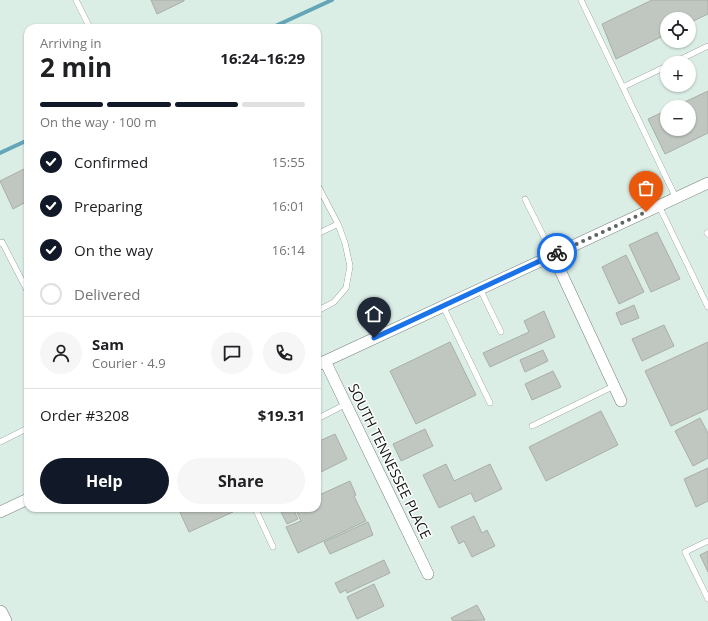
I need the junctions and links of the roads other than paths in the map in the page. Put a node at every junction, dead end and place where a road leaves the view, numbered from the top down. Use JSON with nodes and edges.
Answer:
{"nodes":[{"id":1,"x":76,"y":0,"type":"edge"},
{"id":2,"x":580,"y":0,"type":"edge"},
{"id":3,"x":88,"y":24,"type":"edge"},
{"id":4,"x":708,"y":46,"type":"edge"},
{"id":5,"x":687,"y":56,"type":"edge"},
{"id":6,"x":660,"y":69,"type":"edge"},
{"id":7,"x":623,"y":87,"type":"junction"},
{"id":8,"x":708,"y":183,"type":"edge"},
{"id":9,"x":321,"y":192,"type":"edge"},
{"id":10,"x":676,"y":198,"type":"junction"},
{"id":11,"x":525,"y":199,"type":"dead end"},
{"id":12,"x":659,"y":206,"type":"junction"},
{"id":13,"x":338,"y":224,"type":"junction"},
{"id":14,"x":321,"y":232,"type":"edge"},
{"id":15,"x":0,"y":243,"type":"edge"},
{"id":16,"x":553,"y":255,"type":"junction"},
{"id":17,"x":24,"y":284,"type":"edge"},
{"id":18,"x":480,"y":289,"type":"junction"},
{"id":19,"x":443,"y":306,"type":"junction"},
{"id":20,"x":708,"y":307,"type":"edge"},
{"id":21,"x":321,"y":308,"type":"edge"},
{"id":22,"x":500,"y":332,"type":"dead end"},
{"id":23,"x":321,"y":363,"type":"edge"},
{"id":24,"x":614,"y":386,"type":"junction"},
{"id":25,"x":621,"y":401,"type":"dead end"},
{"id":26,"x":490,"y":403,"type":"dead end"},
{"id":27,"x":346,"y":404,"type":"junction"},
{"id":28,"x":321,"y":417,"type":"edge"},
{"id":29,"x":532,"y":426,"type":"dead end"},
{"id":30,"x":24,"y":430,"type":"edge"},
{"id":31,"x":0,"y":442,"type":"edge"},
{"id":32,"x":24,"y":501,"type":"edge"},
{"id":33,"x":0,"y":512,"type":"edge"},
{"id":34,"x":257,"y":512,"type":"edge"},
{"id":35,"x":708,"y":541,"type":"edge"},
{"id":36,"x":273,"y":547,"type":"dead end"},
{"id":37,"x":428,"y":574,"type":"dead end"},
{"id":38,"x":708,"y":599,"type":"edge"},
{"id":39,"x":0,"y":613,"type":"edge"},
{"id":40,"x":4,"y":621,"type":"edge"}],
"edges":[{"from":1,"to":3,"type":"lane"},
{"from":2,"to":7,"type":"lane"},
{"from":4,"to":5,"type":"lane"},
{"from":6,"to":7,"type":"lane"},
{"from":7,"to":10,"type":"lane"},
{"from":8,"to":10,"type":"street"},
{"from":9,"to":13,"type":"lane"},
{"from":10,"to":12,"type":"street"},
{"from":11,"to":16,"type":"lane"},
{"from":12,"to":16,"type":"street"},
{"from":12,"to":20,"type":"lane"},
{"from":13,"to":14,"type":"lane"},
{"from":13,"to":21,"type":"lane"},
{"from":15,"to":17,"type":"lane"},
{"from":16,"to":18,"type":"street"},
{"from":16,"to":24,"type":"street"},
{"from":18,"to":19,"type":"street"},
{"from":18,"to":22,"type":"lane"},
{"from":19,"to":23,"type":"street"},
{"from":19,"to":26,"type":"lane"},
{"from":23,"to":27,"type":"street","name":"SOUTH TENNESSEE PLACE"},
{"from":24,"to":25,"type":"street"},
{"from":24,"to":29,"type":"lane"},
{"from":27,"to":28,"type":"lane"},
{"from":27,"to":37,"type":"street","name":"SOUTH TENNESSEE PLACE"},
{"from":30,"to":31,"type":"lane"},
{"from":32,"to":33,"type":"street"},
{"from":34,"to":36,"type":"lane"},
{"from":35,"to":38,"type":"lane"},
{"from":39,"to":40,"type":"street"}]}
